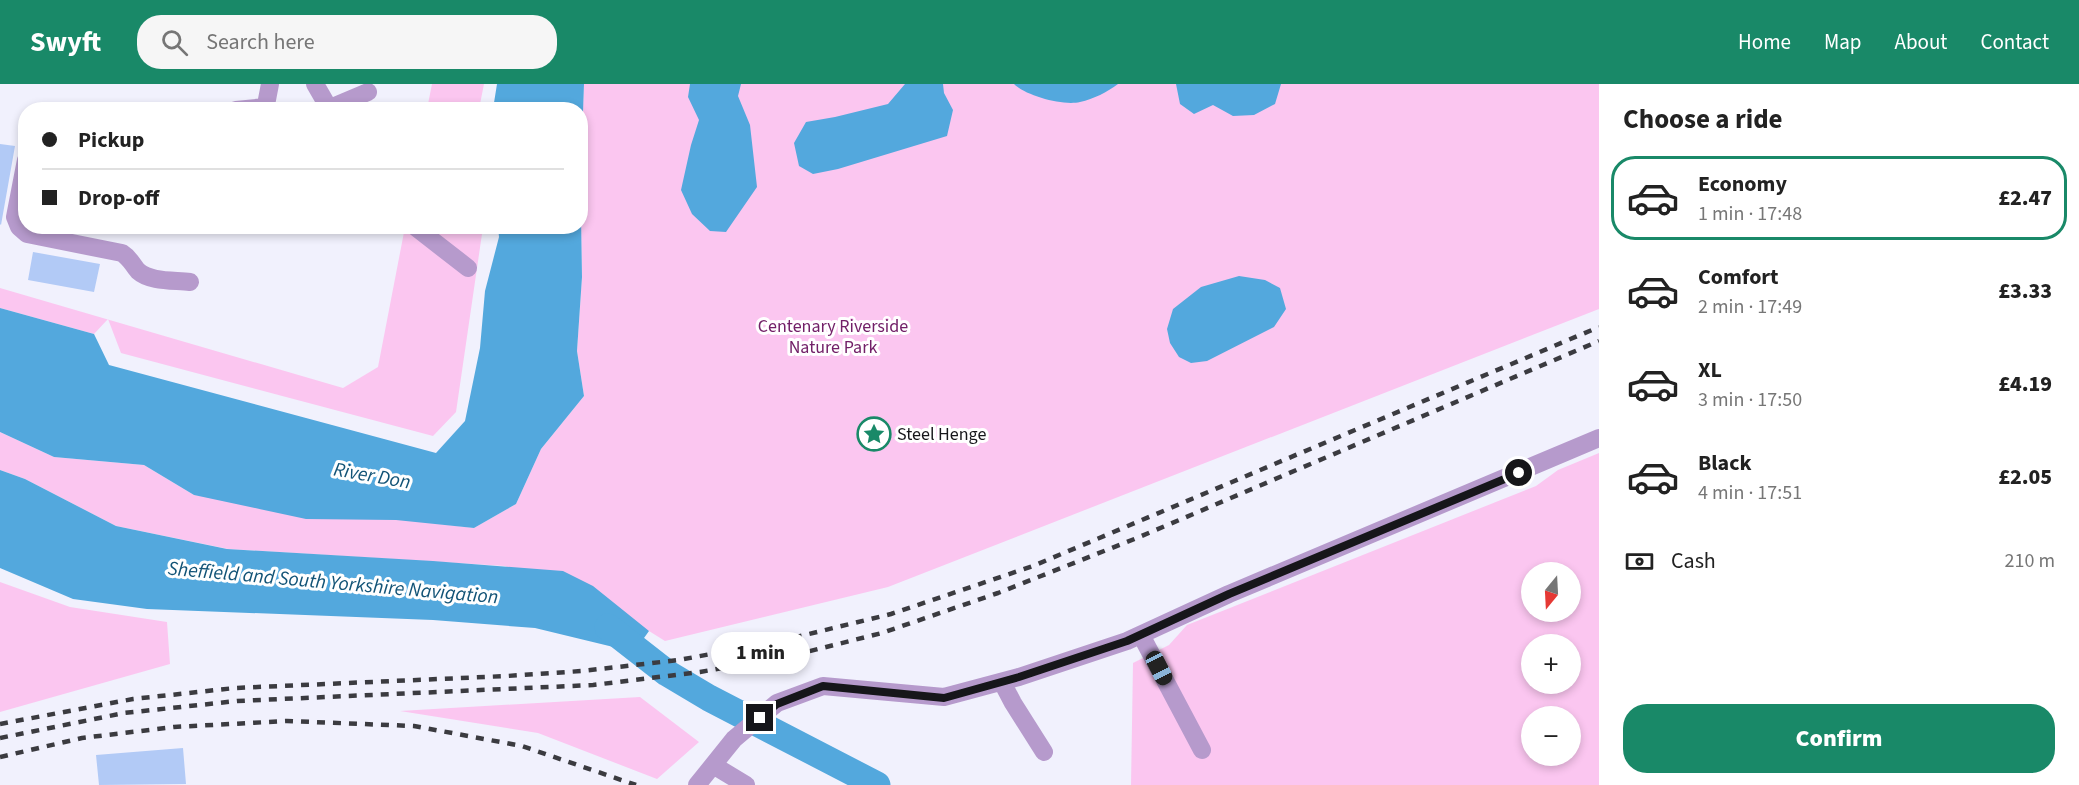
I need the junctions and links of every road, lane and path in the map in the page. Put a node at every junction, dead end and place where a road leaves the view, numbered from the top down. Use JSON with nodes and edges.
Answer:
{"nodes":[{"id":1,"x":270,"y":84,"type":"edge"},
{"id":2,"x":315,"y":84,"type":"edge"},
{"id":3,"x":368,"y":92,"type":"dead end"},
{"id":4,"x":266,"y":102,"type":"edge"},
{"id":5,"x":326,"y":102,"type":"edge"},
{"id":6,"x":346,"y":102,"type":"edge"},
{"id":7,"x":18,"y":201,"type":"edge"},
{"id":8,"x":18,"y":223,"type":"edge"},
{"id":9,"x":27,"y":234,"type":"edge"},
{"id":10,"x":424,"y":234,"type":"edge"},
{"id":11,"x":468,"y":268,"type":"dead end"},
{"id":12,"x":190,"y":282,"type":"dead end"},
{"id":13,"x":1599,"y":438,"type":"edge"},
{"id":14,"x":1141,"y":634,"type":"junction"},
{"id":15,"x":1002,"y":682,"type":"junction"},
{"id":16,"x":1202,"y":750,"type":"dead end"},
{"id":17,"x":1044,"y":752,"type":"dead end"},
{"id":18,"x":713,"y":765,"type":"junction"},
{"id":19,"x":697,"y":785,"type":"edge"},
{"id":20,"x":746,"y":785,"type":"edge"}],
"edges":[{"from":1,"to":4,"type":"street"},
{"from":2,"to":5,"type":"street"},
{"from":3,"to":6,"type":"street"},
{"from":7,"to":8,"type":"street"},
{"from":9,"to":12,"type":"street"},
{"from":10,"to":11,"type":"street"},
{"from":13,"to":14,"type":"street"},
{"from":14,"to":15,"type":"street"},
{"from":14,"to":16,"type":"street"},
{"from":15,"to":17,"type":"street"},
{"from":15,"to":18,"type":"street"},
{"from":18,"to":19,"type":"street"},
{"from":18,"to":20,"type":"street"}]}
